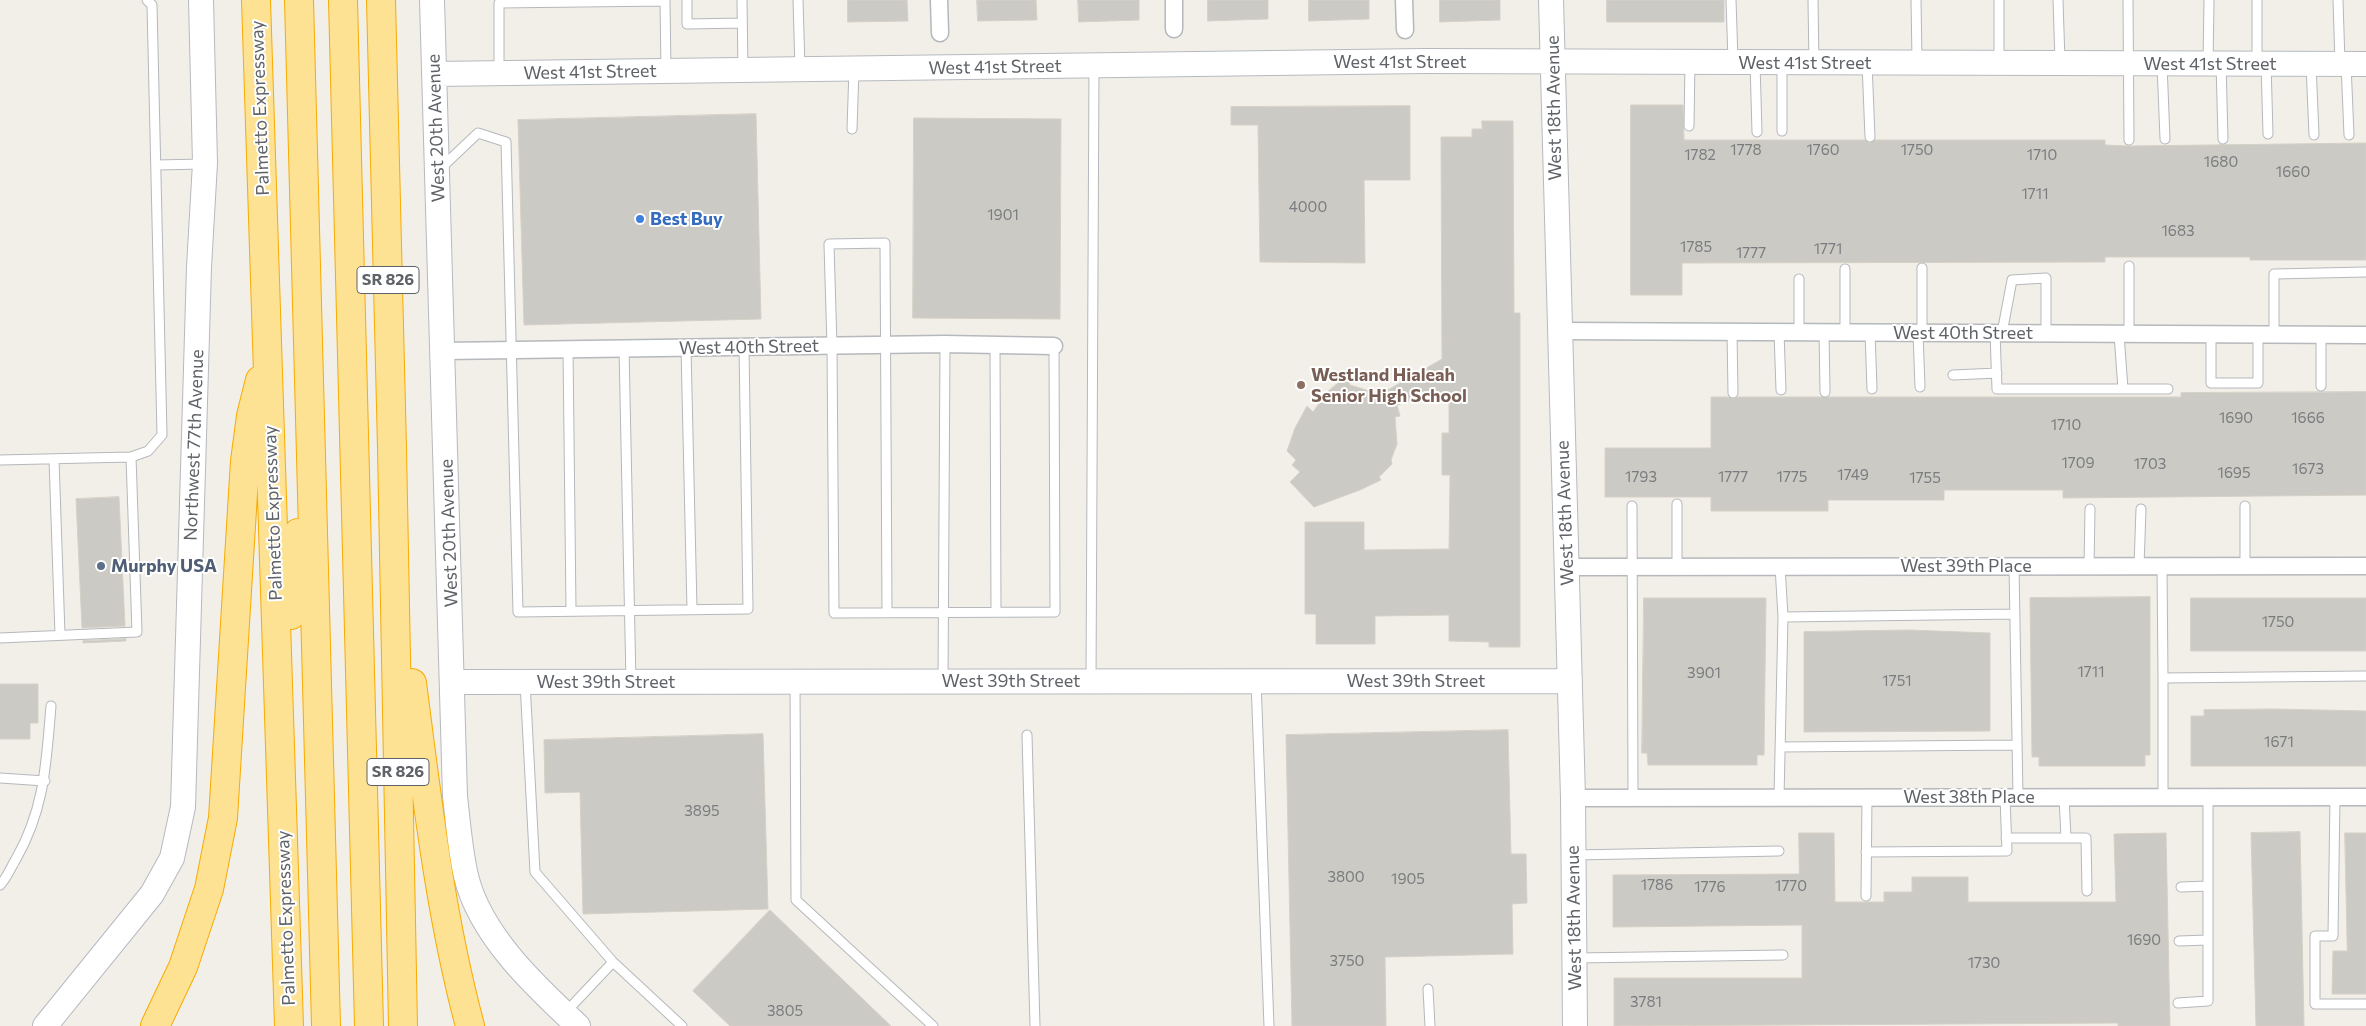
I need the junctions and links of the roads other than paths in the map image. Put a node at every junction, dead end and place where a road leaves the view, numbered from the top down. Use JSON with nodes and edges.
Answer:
{"nodes":[{"id":1,"x":147,"y":0,"type":"edge"},
{"id":2,"x":201,"y":0,"type":"edge"},
{"id":3,"x":256,"y":0,"type":"edge"},
{"id":4,"x":299,"y":0,"type":"edge"},
{"id":5,"x":343,"y":0,"type":"edge"},
{"id":6,"x":381,"y":0,"type":"edge"},
{"id":7,"x":432,"y":0,"type":"edge"},
{"id":8,"x":687,"y":0,"type":"edge"},
{"id":9,"x":742,"y":0,"type":"edge"},
{"id":10,"x":798,"y":0,"type":"edge"},
{"id":11,"x":939,"y":0,"type":"edge"},
{"id":12,"x":1174,"y":0,"type":"edge"},
{"id":13,"x":1404,"y":0,"type":"edge"},
{"id":14,"x":1551,"y":0,"type":"edge"},
{"id":15,"x":1731,"y":0,"type":"edge"},
{"id":16,"x":1814,"y":0,"type":"edge"},
{"id":17,"x":1916,"y":0,"type":"edge"},
{"id":18,"x":1999,"y":0,"type":"edge"},
{"id":19,"x":2058,"y":0,"type":"edge"},
{"id":20,"x":2128,"y":0,"type":"edge"},
{"id":21,"x":2209,"y":0,"type":"edge"},
{"id":22,"x":2257,"y":0,"type":"edge"},
{"id":23,"x":2338,"y":0,"type":"edge"},
{"id":24,"x":499,"y":1,"type":"edge"},
{"id":25,"x":665,"y":1,"type":"edge"},
{"id":26,"x":742,"y":23,"type":"junction"},
{"id":27,"x":1174,"y":29,"type":"dead end"},
{"id":28,"x":1405,"y":30,"type":"dead end"},
{"id":29,"x":940,"y":33,"type":"dead end"},
{"id":30,"x":1553,"y":62,"type":"junction"},
{"id":31,"x":1690,"y":62,"type":"junction"},
{"id":32,"x":1744,"y":63,"type":"junction"},
{"id":33,"x":1782,"y":63,"type":"junction"},
{"id":34,"x":1814,"y":63,"type":"junction"},
{"id":35,"x":1867,"y":63,"type":"junction"},
{"id":36,"x":1918,"y":63,"type":"junction"},
{"id":37,"x":2215,"y":63,"type":"junction"},
{"id":38,"x":2262,"y":63,"type":"junction"},
{"id":39,"x":1999,"y":64,"type":"junction"},
{"id":40,"x":2060,"y":64,"type":"junction"},
{"id":41,"x":2129,"y":64,"type":"junction"},
{"id":42,"x":2162,"y":64,"type":"junction"},
{"id":43,"x":2310,"y":64,"type":"junction"},
{"id":44,"x":2351,"y":64,"type":"edge"},
{"id":45,"x":1094,"y":65,"type":"junction"},
{"id":46,"x":800,"y":69,"type":"junction"},
{"id":47,"x":854,"y":69,"type":"junction"},
{"id":48,"x":743,"y":70,"type":"junction"},
{"id":49,"x":666,"y":71,"type":"junction"},
{"id":50,"x":499,"y":73,"type":"junction"},
{"id":51,"x":434,"y":74,"type":"junction"},
{"id":52,"x":1689,"y":126,"type":"dead end"},
{"id":53,"x":852,"y":129,"type":"dead end"},
{"id":54,"x":1782,"y":131,"type":"dead end"},
{"id":55,"x":1756,"y":132,"type":"dead end"},
{"id":56,"x":2268,"y":134,"type":"dead end"},
{"id":57,"x":2314,"y":135,"type":"dead end"},
{"id":58,"x":2349,"y":135,"type":"dead end"},
{"id":59,"x":1870,"y":137,"type":"dead end"},
{"id":60,"x":2165,"y":139,"type":"dead end"},
{"id":61,"x":2223,"y":139,"type":"dead end"},
{"id":62,"x":2129,"y":140,"type":"dead end"},
{"id":63,"x":205,"y":164,"type":"junction"},
{"id":64,"x":156,"y":165,"type":"junction"},
{"id":65,"x":437,"y":172,"type":"junction"},
{"id":66,"x":2129,"y":266,"type":"dead end"},
{"id":67,"x":1922,"y":268,"type":"dead end"},
{"id":68,"x":1844,"y":269,"type":"dead end"},
{"id":69,"x":2366,"y":272,"type":"edge"},
{"id":70,"x":1798,"y":279,"type":"dead end"},
{"id":71,"x":1560,"y":331,"type":"junction"},
{"id":72,"x":1732,"y":332,"type":"junction"},
{"id":73,"x":1779,"y":332,"type":"junction"},
{"id":74,"x":1798,"y":332,"type":"junction"},
{"id":75,"x":1824,"y":332,"type":"junction"},
{"id":76,"x":1845,"y":332,"type":"junction"},
{"id":77,"x":1870,"y":332,"type":"junction"},
{"id":78,"x":1920,"y":333,"type":"junction"},
{"id":79,"x":1998,"y":333,"type":"junction"},
{"id":80,"x":2046,"y":333,"type":"junction"},
{"id":81,"x":2124,"y":334,"type":"junction"},
{"id":82,"x":2211,"y":334,"type":"junction"},
{"id":83,"x":2266,"y":334,"type":"junction"},
{"id":84,"x":2321,"y":335,"type":"junction"},
{"id":85,"x":2366,"y":335,"type":"edge"},
{"id":86,"x":945,"y":344,"type":"junction"},
{"id":87,"x":995,"y":344,"type":"junction"},
{"id":88,"x":832,"y":346,"type":"junction"},
{"id":89,"x":886,"y":346,"type":"junction"},
{"id":90,"x":1054,"y":346,"type":"joint"},
{"id":91,"x":744,"y":347,"type":"junction"},
{"id":92,"x":624,"y":348,"type":"junction"},
{"id":93,"x":686,"y":348,"type":"junction"},
{"id":94,"x":268,"y":349,"type":"junction"},
{"id":95,"x":568,"y":349,"type":"junction"},
{"id":96,"x":444,"y":350,"type":"junction"},
{"id":97,"x":511,"y":350,"type":"junction"},
{"id":98,"x":1997,"y":373,"type":"junction"},
{"id":99,"x":1953,"y":375,"type":"dead end"},
{"id":100,"x":309,"y":383,"type":"junction"},
{"id":101,"x":2321,"y":386,"type":"dead end"},
{"id":102,"x":1920,"y":388,"type":"dead end"},
{"id":103,"x":2123,"y":389,"type":"junction"},
{"id":104,"x":2168,"y":389,"type":"dead end"},
{"id":105,"x":1781,"y":390,"type":"dead end"},
{"id":106,"x":1872,"y":390,"type":"dead end"},
{"id":107,"x":1825,"y":392,"type":"dead end"},
{"id":108,"x":1733,"y":393,"type":"dead end"},
{"id":109,"x":131,"y":457,"type":"junction"},
{"id":110,"x":54,"y":459,"type":"junction"},
{"id":111,"x":0,"y":460,"type":"edge"},
{"id":112,"x":1676,"y":504,"type":"dead end"},
{"id":113,"x":1632,"y":506,"type":"dead end"},
{"id":114,"x":2245,"y":506,"type":"dead end"},
{"id":115,"x":2090,"y":509,"type":"dead end"},
{"id":116,"x":2141,"y":509,"type":"dead end"},
{"id":117,"x":393,"y":517,"type":"junction"},
{"id":118,"x":1780,"y":566,"type":"junction"},
{"id":119,"x":2014,"y":566,"type":"junction"},
{"id":120,"x":2089,"y":566,"type":"junction"},
{"id":121,"x":2140,"y":566,"type":"junction"},
{"id":122,"x":2162,"y":566,"type":"junction"},
{"id":123,"x":2245,"y":566,"type":"junction"},
{"id":124,"x":2366,"y":566,"type":"edge"},
{"id":125,"x":1567,"y":567,"type":"junction"},
{"id":126,"x":1633,"y":567,"type":"junction"},
{"id":127,"x":1677,"y":567,"type":"junction"},
{"id":128,"x":630,"y":609,"type":"junction"},
{"id":129,"x":692,"y":609,"type":"junction"},
{"id":130,"x":571,"y":610,"type":"junction"},
{"id":131,"x":942,"y":612,"type":"junction"},
{"id":132,"x":996,"y":612,"type":"junction"},
{"id":133,"x":887,"y":613,"type":"junction"},
{"id":134,"x":2015,"y":614,"type":"junction"},
{"id":135,"x":1783,"y":617,"type":"junction"},
{"id":136,"x":60,"y":636,"type":"junction"},
{"id":137,"x":0,"y":638,"type":"edge"},
{"id":138,"x":2366,"y":676,"type":"edge"},
{"id":139,"x":2163,"y":678,"type":"junction"},
{"id":140,"x":1570,"y":680,"type":"junction"},
{"id":141,"x":1091,"y":681,"type":"junction"},
{"id":142,"x":1256,"y":681,"type":"junction"},
{"id":143,"x":453,"y":682,"type":"junction"},
{"id":144,"x":525,"y":682,"type":"junction"},
{"id":145,"x":631,"y":682,"type":"junction"},
{"id":146,"x":795,"y":682,"type":"junction"},
{"id":147,"x":943,"y":682,"type":"junction"},
{"id":148,"x":51,"y":706,"type":"dead end"},
{"id":149,"x":1027,"y":736,"type":"dead end"},
{"id":150,"x":2017,"y":745,"type":"junction"},
{"id":151,"x":1780,"y":747,"type":"junction"},
{"id":152,"x":282,"y":764,"type":"junction"},
{"id":153,"x":0,"y":778,"type":"edge"},
{"id":154,"x":45,"y":781,"type":"junction"},
{"id":155,"x":2335,"y":797,"type":"junction"},
{"id":156,"x":2366,"y":797,"type":"edge"},
{"id":157,"x":1573,"y":798,"type":"junction"},
{"id":158,"x":1633,"y":798,"type":"junction"},
{"id":159,"x":1779,"y":798,"type":"junction"},
{"id":160,"x":1867,"y":798,"type":"junction"},
{"id":161,"x":2011,"y":798,"type":"junction"},
{"id":162,"x":2064,"y":798,"type":"junction"},
{"id":163,"x":2163,"y":798,"type":"junction"},
{"id":164,"x":2208,"y":798,"type":"junction"},
{"id":165,"x":2006,"y":838,"type":"junction"},
{"id":166,"x":2066,"y":838,"type":"junction"},
{"id":167,"x":1779,"y":851,"type":"dead end"},
{"id":168,"x":1866,"y":852,"type":"junction"},
{"id":169,"x":1574,"y":855,"type":"junction"},
{"id":170,"x":0,"y":885,"type":"edge"},
{"id":171,"x":2208,"y":886,"type":"junction"},
{"id":172,"x":2181,"y":887,"type":"dead end"},
{"id":173,"x":2087,"y":891,"type":"dead end"},
{"id":174,"x":1866,"y":896,"type":"dead end"},
{"id":175,"x":2208,"y":940,"type":"junction"},
{"id":176,"x":2179,"y":941,"type":"dead end"},
{"id":177,"x":1783,"y":955,"type":"dead end"},
{"id":178,"x":1575,"y":958,"type":"junction"},
{"id":179,"x":613,"y":962,"type":"junction"},
{"id":180,"x":1428,"y":989,"type":"dead end"},
{"id":181,"x":2178,"y":1003,"type":"dead end"},
{"id":182,"x":2366,"y":1004,"type":"edge"},
{"id":183,"x":571,"y":1020,"type":"edge"},
{"id":184,"x":45,"y":1026,"type":"edge"},
{"id":185,"x":154,"y":1026,"type":"edge"},
{"id":186,"x":289,"y":1026,"type":"edge"},
{"id":187,"x":326,"y":1026,"type":"edge"},
{"id":188,"x":369,"y":1026,"type":"edge"},
{"id":189,"x":403,"y":1026,"type":"edge"},
{"id":190,"x":470,"y":1026,"type":"edge"},
{"id":191,"x":682,"y":1026,"type":"edge"},
{"id":192,"x":933,"y":1026,"type":"edge"},
{"id":193,"x":1035,"y":1026,"type":"edge"},
{"id":194,"x":1269,"y":1026,"type":"edge"},
{"id":195,"x":1430,"y":1026,"type":"edge"},
{"id":196,"x":1575,"y":1026,"type":"edge"}],
"edges":[{"from":1,"to":64,"type":"lane"},
{"from":2,"to":63,"type":"street","name":"Northwest 77th Avenue"},
{"from":3,"to":94,"type":"highway","name":"Palmetto Expressway"},
{"from":4,"to":100,"type":"highway"},
{"from":5,"to":188,"type":"highway"},
{"from":6,"to":117,"type":"highway","number":"SR 826"},
{"from":7,"to":51,"type":"street","name":"West 20th Avenue"},
{"from":8,"to":26,"type":"lane"},
{"from":9,"to":26,"type":"lane"},
{"from":10,"to":46,"type":"lane"},
{"from":11,"to":29,"type":"street"},
{"from":12,"to":27,"type":"street"},
{"from":13,"to":28,"type":"street"},
{"from":14,"to":30,"type":"street","name":"West 18th Avenue"},
{"from":15,"to":32,"type":"lane"},
{"from":16,"to":34,"type":"lane"},
{"from":17,"to":36,"type":"lane"},
{"from":18,"to":39,"type":"lane"},
{"from":19,"to":40,"type":"lane"},
{"from":20,"to":41,"type":"lane"},
{"from":21,"to":37,"type":"lane"},
{"from":22,"to":38,"type":"lane"},
{"from":23,"to":44,"type":"lane"},
{"from":24,"to":25,"type":"lane"},
{"from":24,"to":50,"type":"lane"},
{"from":25,"to":49,"type":"lane"},
{"from":26,"to":48,"type":"lane"},
{"from":30,"to":31,"type":"street","name":"West 41st Street"},
{"from":30,"to":45,"type":"street","name":"West 41st Street"},
{"from":30,"to":71,"type":"street","name":"West 18th Avenue"},
{"from":31,"to":32,"type":"street","name":"West 41st Street"},
{"from":31,"to":52,"type":"lane"},
{"from":32,"to":33,"type":"street","name":"West 41st Street"},
{"from":32,"to":55,"type":"lane"},
{"from":33,"to":34,"type":"street","name":"West 41st Street"},
{"from":33,"to":54,"type":"lane"},
{"from":34,"to":35,"type":"street","name":"West 41st Street"},
{"from":35,"to":36,"type":"street","name":"West 41st Street"},
{"from":35,"to":59,"type":"lane"},
{"from":36,"to":39,"type":"street","name":"West 41st Street"},
{"from":37,"to":38,"type":"street","name":"West 41st Street"},
{"from":37,"to":42,"type":"street","name":"West 41st Street"},
{"from":37,"to":61,"type":"lane"},
{"from":38,"to":43,"type":"street","name":"West 41st Street"},
{"from":38,"to":56,"type":"lane"},
{"from":39,"to":40,"type":"street","name":"West 41st Street"},
{"from":40,"to":41,"type":"street","name":"West 41st Street"},
{"from":41,"to":42,"type":"street","name":"West 41st Street"},
{"from":41,"to":62,"type":"lane"},
{"from":42,"to":60,"type":"lane"},
{"from":43,"to":44,"type":"street","name":"West 41st Street"},
{"from":43,"to":57,"type":"lane"},
{"from":44,"to":58,"type":"lane"},
{"from":45,"to":47,"type":"street","name":"West 41st Street"},
{"from":45,"to":141,"type":"lane"},
{"from":46,"to":47,"type":"street","name":"West 41st Street"},
{"from":46,"to":48,"type":"street","name":"West 41st Street"},
{"from":47,"to":53,"type":"lane"},
{"from":48,"to":49,"type":"street","name":"West 41st Street"},
{"from":49,"to":50,"type":"street","name":"West 41st Street"},
{"from":50,"to":51,"type":"street","name":"West 41st Street"},
{"from":51,"to":65,"type":"street","name":"West 20th Avenue"},
{"from":63,"to":64,"type":"lane"},
{"from":63,"to":184,"type":"street","name":"Northwest 77th Avenue"},
{"from":64,"to":109,"type":"lane"},
{"from":65,"to":96,"type":"street","name":"West 20th Avenue"},
{"from":65,"to":97,"type":"lane"},
{"from":66,"to":81,"type":"lane"},
{"from":67,"to":78,"type":"lane"},
{"from":68,"to":76,"type":"lane"},
{"from":69,"to":83,"type":"lane"},
{"from":70,"to":74,"type":"lane"},
{"from":71,"to":72,"type":"street","name":"West 40th Street"},
{"from":71,"to":125,"type":"street","name":"West 18th Avenue"},
{"from":72,"to":73,"type":"street","name":"West 40th Street"},
{"from":72,"to":108,"type":"lane"},
{"from":73,"to":74,"type":"street","name":"West 40th Street"},
{"from":73,"to":105,"type":"lane"},
{"from":74,"to":75,"type":"street","name":"West 40th Street"},
{"from":75,"to":76,"type":"street","name":"West 40th Street"},
{"from":75,"to":107,"type":"lane"},
{"from":76,"to":77,"type":"street","name":"West 40th Street"},
{"from":77,"to":78,"type":"street","name":"West 40th Street"},
{"from":77,"to":106,"type":"lane"},
{"from":78,"to":79,"type":"street","name":"West 40th Street"},
{"from":78,"to":102,"type":"lane"},
{"from":79,"to":80,"type":"street","name":"West 40th Street"},
{"from":79,"to":80,"type":"lane"},
{"from":79,"to":98,"type":"lane"},
{"from":80,"to":81,"type":"street","name":"West 40th Street"},
{"from":81,"to":82,"type":"street","name":"West 40th Street"},
{"from":81,"to":103,"type":"lane"},
{"from":82,"to":83,"type":"street","name":"West 40th Street"},
{"from":82,"to":83,"type":"lane"},
{"from":83,"to":84,"type":"street","name":"West 40th Street"},
{"from":84,"to":85,"type":"street","name":"West 40th Street"},
{"from":84,"to":101,"type":"lane"},
{"from":86,"to":87,"type":"street","name":"West 40th Street"},
{"from":86,"to":89,"type":"street","name":"West 40th Street"},
{"from":86,"to":131,"type":"lane"},
{"from":87,"to":90,"type":"street","name":"West 40th Street"},
{"from":87,"to":132,"type":"lane"},
{"from":88,"to":89,"type":"street","name":"West 40th Street"},
{"from":88,"to":89,"type":"lane"},
{"from":88,"to":91,"type":"street","name":"West 40th Street"},
{"from":88,"to":133,"type":"lane"},
{"from":89,"to":133,"type":"lane"},
{"from":90,"to":132,"type":"lane"},
{"from":91,"to":93,"type":"street","name":"West 40th Street"},
{"from":91,"to":129,"type":"lane"},
{"from":92,"to":93,"type":"street","name":"West 40th Street"},
{"from":92,"to":95,"type":"street","name":"West 40th Street"},
{"from":92,"to":128,"type":"lane"},
{"from":93,"to":129,"type":"lane"},
{"from":94,"to":152,"type":"highway","name":"Palmetto Expressway"},
{"from":94,"to":185,"type":"highway"},
{"from":95,"to":97,"type":"street","name":"West 40th Street"},
{"from":95,"to":130,"type":"lane"},
{"from":96,"to":97,"type":"street","name":"West 40th Street"},
{"from":96,"to":143,"type":"street","name":"West 20th Avenue"},
{"from":97,"to":130,"type":"lane"},
{"from":98,"to":99,"type":"lane"},
{"from":98,"to":103,"type":"lane"},
{"from":100,"to":152,"type":"highway"},
{"from":100,"to":187,"type":"highway"},
{"from":103,"to":104,"type":"lane"},
{"from":109,"to":110,"type":"lane"},
{"from":109,"to":136,"type":"lane"},
{"from":110,"to":111,"type":"lane"},
{"from":110,"to":136,"type":"lane"},
{"from":112,"to":127,"type":"lane"},
{"from":113,"to":126,"type":"lane"},
{"from":114,"to":123,"type":"lane"},
{"from":115,"to":120,"type":"lane"},
{"from":116,"to":121,"type":"lane"},
{"from":117,"to":189,"type":"highway","number":"SR 826"},
{"from":117,"to":190,"type":"highway"},
{"from":118,"to":119,"type":"street","name":"West 39th Place"},
{"from":118,"to":127,"type":"street","name":"West 39th Place"},
{"from":118,"to":135,"type":"lane"},
{"from":119,"to":120,"type":"street","name":"West 39th Place"},
{"from":119,"to":134,"type":"lane"},
{"from":120,"to":121,"type":"street","name":"West 39th Place"},
{"from":121,"to":122,"type":"street","name":"West 39th Place"},
{"from":122,"to":123,"type":"street","name":"West 39th Place"},
{"from":122,"to":139,"type":"lane"},
{"from":123,"to":124,"type":"street","name":"West 39th Place"},
{"from":125,"to":126,"type":"street","name":"West 39th Place"},
{"from":125,"to":140,"type":"street","name":"West 18th Avenue"},
{"from":126,"to":127,"type":"street","name":"West 39th Place"},
{"from":126,"to":158,"type":"lane"},
{"from":128,"to":129,"type":"lane"},
{"from":128,"to":130,"type":"lane"},
{"from":128,"to":145,"type":"lane"},
{"from":131,"to":132,"type":"lane"},
{"from":131,"to":133,"type":"lane"},
{"from":131,"to":147,"type":"lane"},
{"from":134,"to":135,"type":"lane"},
{"from":134,"to":150,"type":"lane"},
{"from":135,"to":151,"type":"lane"},
{"from":136,"to":137,"type":"lane"},
{"from":138,"to":139,"type":"lane"},
{"from":139,"to":163,"type":"lane"},
{"from":140,"to":142,"type":"street","name":"West 39th Street"},
{"from":140,"to":157,"type":"street","name":"West 18th Avenue"},
{"from":141,"to":142,"type":"street","name":"West 39th Street"},
{"from":141,"to":147,"type":"street","name":"West 39th Street"},
{"from":142,"to":194,"type":"lane"},
{"from":143,"to":144,"type":"street","name":"West 39th Street"},
{"from":143,"to":183,"type":"street","name":"West 20th Avenue"},
{"from":144,"to":145,"type":"street","name":"West 39th Street"},
{"from":144,"to":179,"type":"lane"},
{"from":145,"to":146,"type":"street","name":"West 39th Street"},
{"from":146,"to":147,"type":"street","name":"West 39th Street"},
{"from":146,"to":192,"type":"lane"},
{"from":148,"to":154,"type":"lane"},
{"from":149,"to":193,"type":"lane"},
{"from":150,"to":151,"type":"lane"},
{"from":150,"to":161,"type":"lane"},
{"from":151,"to":159,"type":"lane"},
{"from":152,"to":186,"type":"highway","name":"Palmetto Expressway"},
{"from":153,"to":154,"type":"lane"},
{"from":154,"to":170,"type":"lane"},
{"from":155,"to":156,"type":"street","name":"West 38th Place"},
{"from":155,"to":164,"type":"street","name":"West 38th Place"},
{"from":155,"to":182,"type":"lane"},
{"from":157,"to":158,"type":"street","name":"West 38th Place"},
{"from":157,"to":169,"type":"street","name":"West 18th Avenue"},
{"from":158,"to":159,"type":"street","name":"West 38th Place"},
{"from":159,"to":160,"type":"street","name":"West 38th Place"},
{"from":160,"to":161,"type":"street","name":"West 38th Place"},
{"from":160,"to":168,"type":"lane"},
{"from":161,"to":162,"type":"street","name":"West 38th Place"},
{"from":161,"to":165,"type":"lane"},
{"from":162,"to":163,"type":"street","name":"West 38th Place"},
{"from":162,"to":166,"type":"lane"},
{"from":163,"to":164,"type":"street","name":"West 38th Place"},
{"from":164,"to":171,"type":"lane"},
{"from":165,"to":166,"type":"lane"},
{"from":165,"to":168,"type":"lane"},
{"from":166,"to":173,"type":"lane"},
{"from":167,"to":169,"type":"lane"},
{"from":168,"to":174,"type":"lane"},
{"from":169,"to":178,"type":"street","name":"West 18th Avenue"},
{"from":171,"to":172,"type":"lane"},
{"from":171,"to":175,"type":"lane"},
{"from":175,"to":176,"type":"lane"},
{"from":175,"to":181,"type":"lane"},
{"from":177,"to":178,"type":"lane"},
{"from":178,"to":196,"type":"street","name":"West 18th Avenue"},
{"from":179,"to":183,"type":"lane"},
{"from":179,"to":191,"type":"lane"},
{"from":180,"to":195,"type":"lane"}]}
